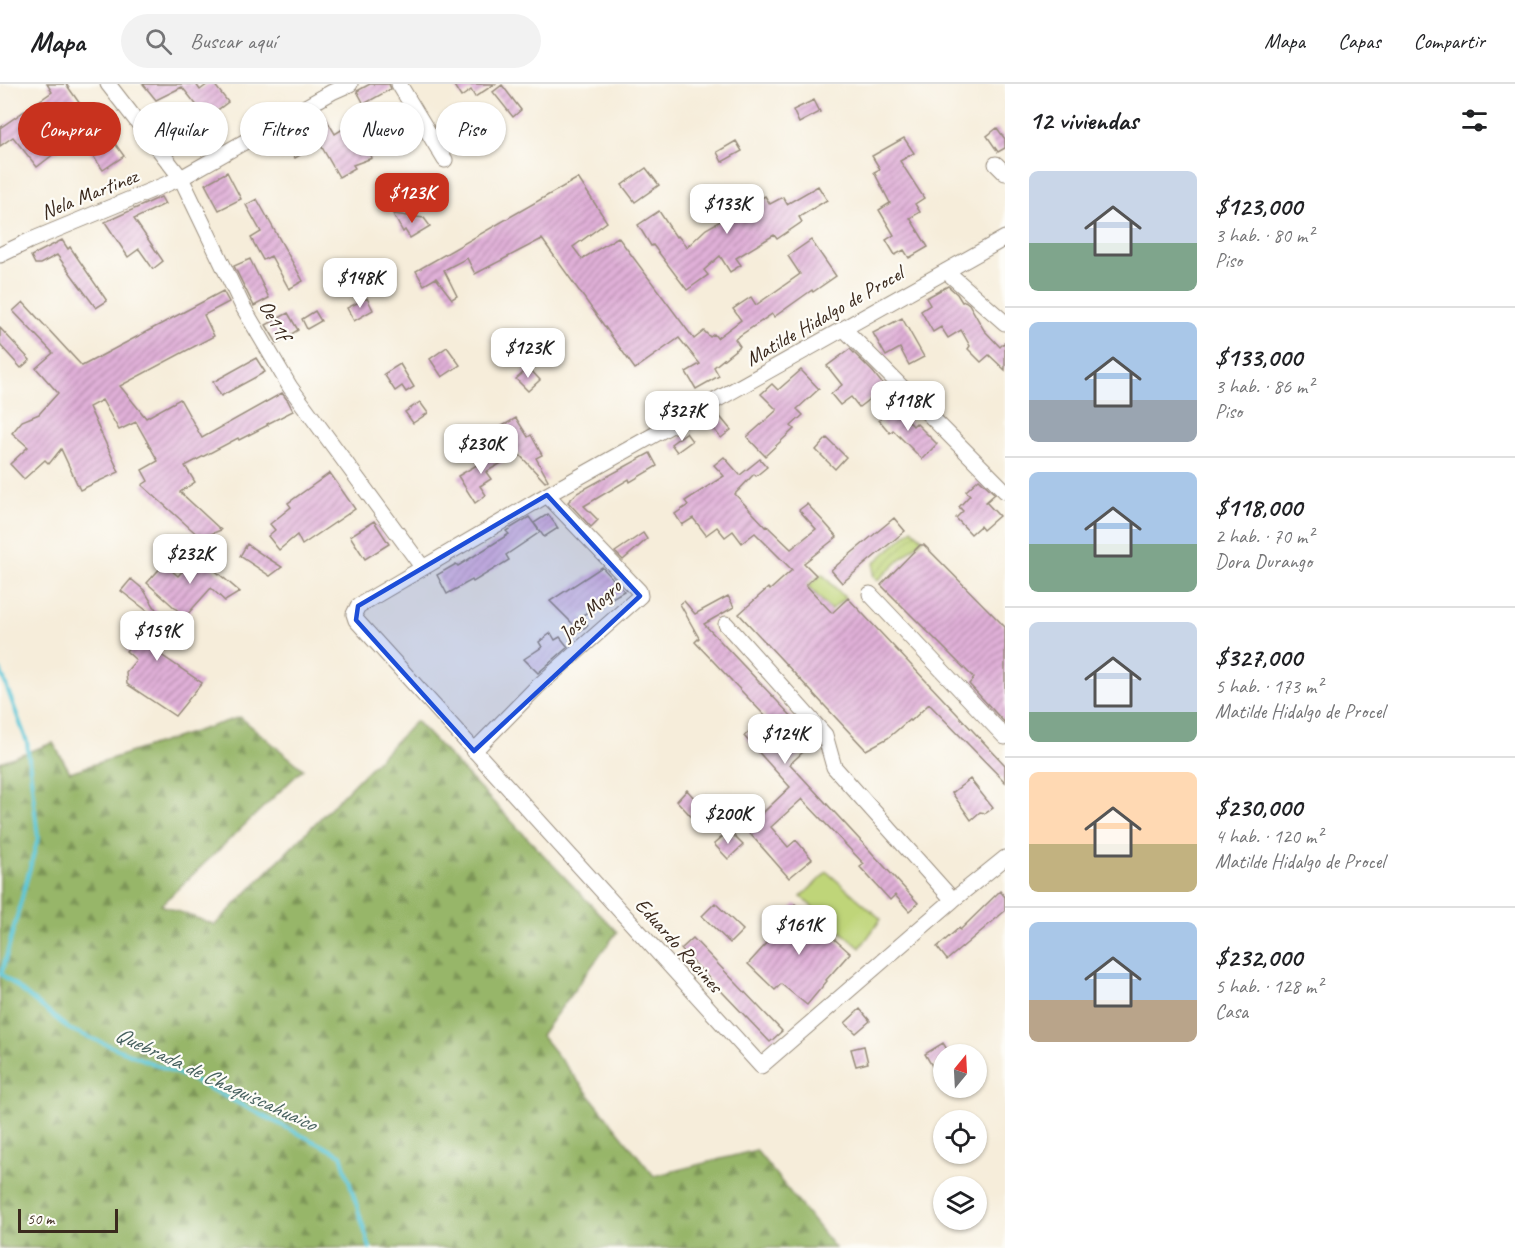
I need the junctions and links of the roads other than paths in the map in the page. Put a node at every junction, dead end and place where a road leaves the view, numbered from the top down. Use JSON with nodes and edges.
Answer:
{"nodes":[{"id":1,"x":108,"y":84,"type":"edge"},
{"id":2,"x":350,"y":84,"type":"edge"},
{"id":3,"x":399,"y":84,"type":"edge"},
{"id":4,"x":445,"y":160,"type":"dead end"},
{"id":5,"x":182,"y":178,"type":"junction"},
{"id":6,"x":1005,"y":238,"type":"edge"},
{"id":7,"x":0,"y":255,"type":"edge"},
{"id":8,"x":946,"y":271,"type":"junction"},
{"id":9,"x":1005,"y":323,"type":"edge"},
{"id":10,"x":844,"y":329,"type":"junction"},
{"id":11,"x":1005,"y":491,"type":"edge"},
{"id":12,"x":548,"y":495,"type":"junction"},
{"id":13,"x":423,"y":568,"type":"junction"},
{"id":14,"x":870,"y":594,"type":"dead end"},
{"id":15,"x":354,"y":614,"type":"joint"},
{"id":16,"x":726,"y":624,"type":"dead end"},
{"id":17,"x":1005,"y":737,"type":"edge"},
{"id":18,"x":474,"y":751,"type":"junction"},
{"id":19,"x":1005,"y":858,"type":"edge"},
{"id":20,"x":953,"y":900,"type":"junction"}],
"edges":[{"from":1,"to":5,"type":"street","name":"Oe11f"},
{"from":2,"to":5,"type":"street","name":"Nela Martinez"},
{"from":3,"to":4,"type":"street"},
{"from":5,"to":7,"type":"street","name":"Nela Martinez"},
{"from":5,"to":13,"type":"street","name":"Oe11f"},
{"from":6,"to":8,"type":"street","name":"Matilde Hidalgo de Procel"},
{"from":8,"to":9,"type":"street"},
{"from":8,"to":10,"type":"street","name":"Matilde Hidalgo de Procel"},
{"from":10,"to":11,"type":"street"},
{"from":10,"to":12,"type":"street","name":"Matilde Hidalgo de Procel"},
{"from":12,"to":13,"type":"street","name":"Matilde Hidalgo de Procel"},
{"from":12,"to":18,"type":"street","name":"Jose Mogro"},
{"from":13,"to":15,"type":"street","name":"Matilde Hidalgo de Procel"},
{"from":14,"to":17,"type":"street"},
{"from":15,"to":18,"type":"street","name":"Eduardo Racines"},
{"from":16,"to":20,"type":"street"},
{"from":18,"to":20,"type":"street","name":"Eduardo Racines"},
{"from":19,"to":20,"type":"street","name":"Eduardo Racines"}]}
